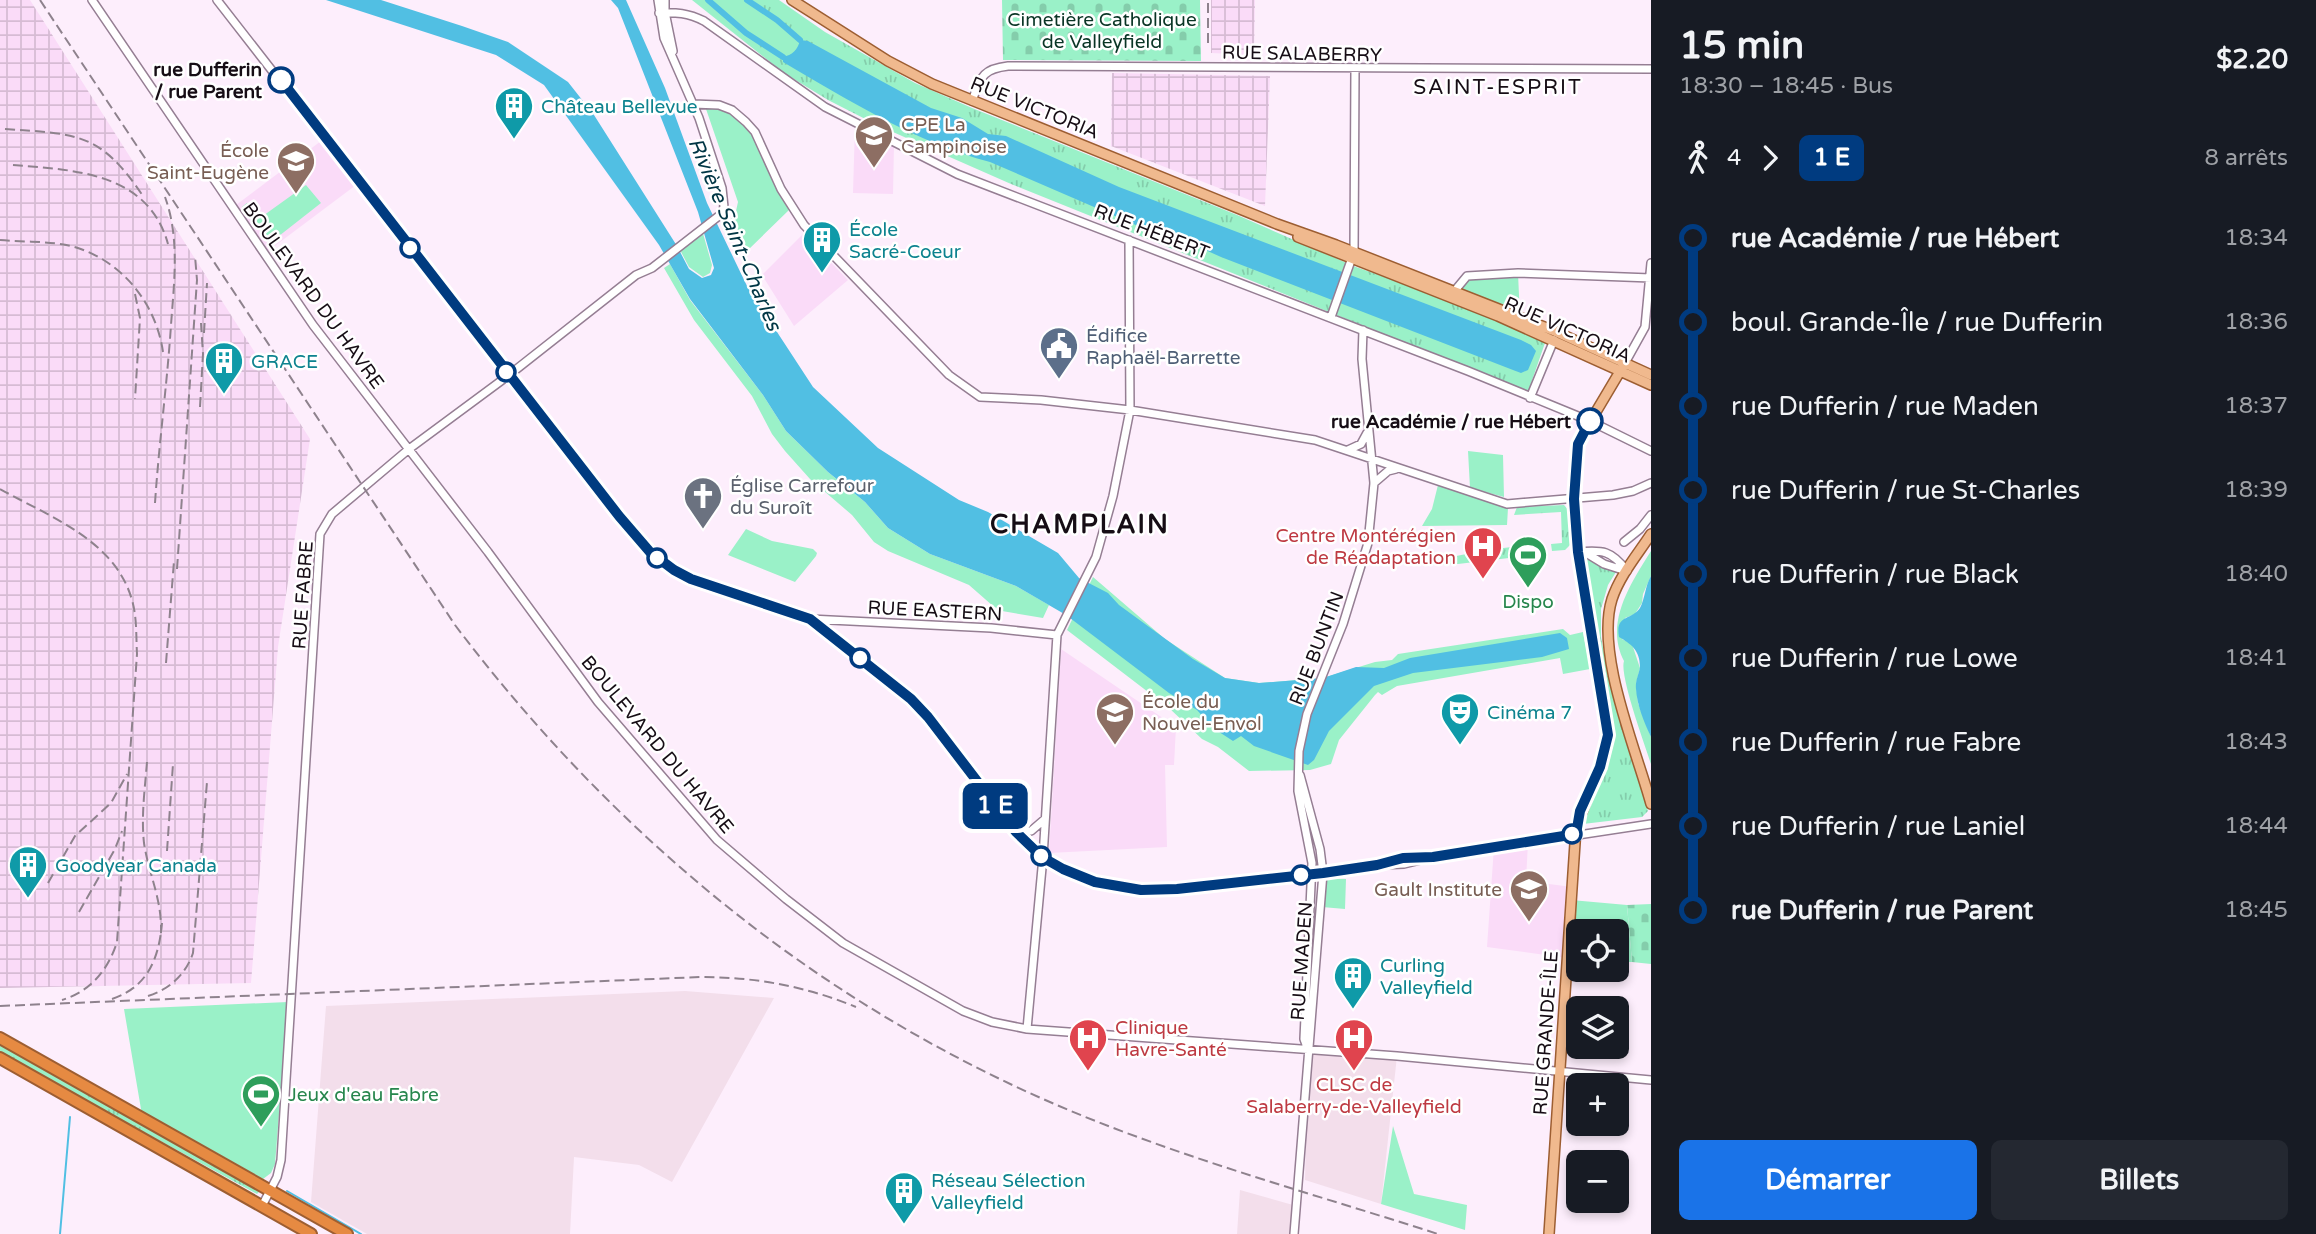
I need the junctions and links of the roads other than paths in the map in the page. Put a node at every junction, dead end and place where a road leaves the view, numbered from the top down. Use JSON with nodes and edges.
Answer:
{"nodes":[{"id":1,"x":92,"y":0,"type":"edge"},
{"id":2,"x":218,"y":0,"type":"edge"},
{"id":3,"x":658,"y":0,"type":"edge"},
{"id":4,"x":665,"y":0,"type":"edge"},
{"id":5,"x":792,"y":0,"type":"edge"},
{"id":6,"x":662,"y":12,"type":"junction"},
{"id":7,"x":1355,"y":69,"type":"junction"},
{"id":8,"x":1651,"y":69,"type":"edge"},
{"id":9,"x":972,"y":101,"type":"junction"},
{"id":10,"x":693,"y":104,"type":"junction"},
{"id":11,"x":1129,"y":240,"type":"junction"},
{"id":12,"x":1353,"y":256,"type":"junction"},
{"id":13,"x":1651,"y":263,"type":"edge"},
{"id":14,"x":1651,"y":278,"type":"edge"},
{"id":15,"x":1454,"y":295,"type":"junction"},
{"id":16,"x":1331,"y":317,"type":"junction"},
{"id":17,"x":1363,"y":330,"type":"junction"},
{"id":18,"x":1382,"y":338,"type":"junction"},
{"id":19,"x":1553,"y":340,"type":"junction"},
{"id":20,"x":1363,"y":351,"type":"junction"},
{"id":21,"x":1623,"y":368,"type":"junction"},
{"id":22,"x":509,"y":375,"type":"junction"},
{"id":23,"x":1651,"y":375,"type":"edge"},
{"id":24,"x":1651,"y":385,"type":"edge"},
{"id":25,"x":1530,"y":398,"type":"junction"},
{"id":26,"x":1130,"y":410,"type":"junction"},
{"id":27,"x":1590,"y":421,"type":"junction"},
{"id":28,"x":1367,"y":430,"type":"junction"},
{"id":29,"x":409,"y":449,"type":"junction"},
{"id":30,"x":1348,"y":450,"type":"junction"},
{"id":31,"x":1651,"y":451,"type":"edge"},
{"id":32,"x":1373,"y":459,"type":"junction"},
{"id":33,"x":1400,"y":469,"type":"junction"},
{"id":34,"x":1374,"y":484,"type":"junction"},
{"id":35,"x":1650,"y":485,"type":"edge"},
{"id":36,"x":1574,"y":499,"type":"junction"},
{"id":37,"x":1651,"y":515,"type":"edge"},
{"id":38,"x":1651,"y":534,"type":"edge"},
{"id":39,"x":1623,"y":542,"type":"dead end"},
{"id":40,"x":1578,"y":552,"type":"junction"},
{"id":41,"x":1627,"y":571,"type":"junction"},
{"id":42,"x":810,"y":619,"type":"junction"},
{"id":43,"x":1057,"y":635,"type":"junction"},
{"id":44,"x":1298,"y":765,"type":"junction"},
{"id":45,"x":1651,"y":804,"type":"edge"},
{"id":46,"x":1045,"y":818,"type":"junction"},
{"id":47,"x":1651,"y":824,"type":"edge"},
{"id":48,"x":1016,"y":832,"type":"junction"},
{"id":49,"x":1576,"y":834,"type":"junction"},
{"id":50,"x":1042,"y":857,"type":"junction"},
{"id":51,"x":1323,"y":873,"type":"junction"},
{"id":52,"x":1312,"y":874,"type":"junction"},
{"id":53,"x":1027,"y":1029,"type":"junction"},
{"id":54,"x":0,"y":1038,"type":"edge"},
{"id":55,"x":1308,"y":1050,"type":"junction"},
{"id":56,"x":0,"y":1058,"type":"edge"},
{"id":57,"x":1559,"y":1071,"type":"junction"},
{"id":58,"x":1651,"y":1080,"type":"edge"},
{"id":59,"x":270,"y":1191,"type":"junction"},
{"id":60,"x":262,"y":1206,"type":"junction"},
{"id":61,"x":311,"y":1234,"type":"edge"},
{"id":62,"x":347,"y":1234,"type":"edge"},
{"id":63,"x":1294,"y":1234,"type":"edge"},
{"id":64,"x":1549,"y":1234,"type":"edge"}],
"edges":[{"from":1,"to":29,"type":"street","name":"BOULEVARD DU HAVRE"},
{"from":2,"to":22,"type":"street"},
{"from":3,"to":6,"type":"street","name":"RUE FABRE"},
{"from":4,"to":6,"type":"street","name":"RUE FABRE"},
{"from":5,"to":9,"type":"main road","name":"RUE VICTORIA"},
{"from":6,"to":10,"type":"street","name":"RUE FABRE"},
{"from":6,"to":11,"type":"street","name":"RUE HÉBERT"},
{"from":7,"to":8,"type":"street","name":"RUE SALABERRY"},
{"from":7,"to":9,"type":"street","name":"RUE SALABERRY"},
{"from":7,"to":12,"type":"street"},
{"from":9,"to":12,"type":"main road","name":"RUE VICTORIA"},
{"from":10,"to":22,"type":"street","name":"RUE FABRE"},
{"from":10,"to":26,"type":"street"},
{"from":11,"to":16,"type":"street","name":"RUE HÉBERT"},
{"from":11,"to":26,"type":"street"},
{"from":12,"to":15,"type":"main road","name":"RUE VICTORIA"},
{"from":12,"to":16,"type":"street"},
{"from":13,"to":14,"type":"street"},
{"from":14,"to":15,"type":"street"},
{"from":14,"to":21,"type":"street"},
{"from":15,"to":19,"type":"main road","name":"RUE VICTORIA"},
{"from":15,"to":21,"type":"main road","name":"RUE VICTORIA"},
{"from":16,"to":17,"type":"street","name":"RUE HÉBERT"},
{"from":17,"to":18,"type":"street","name":"RUE HÉBERT"},
{"from":17,"to":20,"type":"street","name":"RUE BUNTIN"},
{"from":18,"to":20,"type":"street"},
{"from":18,"to":25,"type":"street","name":"RUE HÉBERT"},
{"from":19,"to":21,"type":"main road","name":"RUE VICTORIA"},
{"from":19,"to":25,"type":"street"},
{"from":20,"to":28,"type":"street","name":"RUE BUNTIN"},
{"from":21,"to":23,"type":"main road","name":"RUE VICTORIA"},
{"from":21,"to":24,"type":"main road","name":"RUE VICTORIA"},
{"from":21,"to":27,"type":"main road","name":"RUE GRANDE-ÎLE"},
{"from":22,"to":29,"type":"street","name":"RUE FABRE"},
{"from":22,"to":42,"type":"street"},
{"from":25,"to":27,"type":"street","name":"RUE HÉBERT"},
{"from":26,"to":30,"type":"street"},
{"from":26,"to":43,"type":"street"},
{"from":27,"to":31,"type":"street","name":"RUE HÉBERT"},
{"from":27,"to":36,"type":"main road","name":"RUE GRANDE-ÎLE"},
{"from":28,"to":30,"type":"street"},
{"from":28,"to":32,"type":"street","name":"RUE BUNTIN"},
{"from":29,"to":53,"type":"street","name":"BOULEVARD DU HAVRE"},
{"from":29,"to":59,"type":"street","name":"RUE FABRE"},
{"from":30,"to":32,"type":"street"},
{"from":32,"to":33,"type":"street"},
{"from":32,"to":34,"type":"street","name":"RUE BUNTIN"},
{"from":33,"to":34,"type":"street"},
{"from":33,"to":36,"type":"street"},
{"from":34,"to":44,"type":"street","name":"RUE BUNTIN"},
{"from":35,"to":36,"type":"street"},
{"from":36,"to":40,"type":"main road","name":"RUE GRANDE-ÎLE"},
{"from":37,"to":39,"type":"street"},
{"from":38,"to":41,"type":"main road"},
{"from":40,"to":41,"type":"street"},
{"from":40,"to":49,"type":"main road","name":"RUE GRANDE-ÎLE"},
{"from":41,"to":45,"type":"main road"},
{"from":42,"to":43,"type":"street","name":"RUE EASTERN"},
{"from":42,"to":48,"type":"street"},
{"from":43,"to":46,"type":"street"},
{"from":44,"to":51,"type":"street","name":"RUE BUNTIN"},
{"from":44,"to":52,"type":"street","name":"RUE BUNTIN"},
{"from":46,"to":48,"type":"street"},
{"from":46,"to":50,"type":"street"},
{"from":47,"to":49,"type":"street"},
{"from":48,"to":50,"type":"street"},
{"from":49,"to":51,"type":"street"},
{"from":49,"to":57,"type":"main road","name":"RUE GRANDE-ÎLE"},
{"from":50,"to":52,"type":"street"},
{"from":50,"to":53,"type":"street"},
{"from":51,"to":52,"type":"street"},
{"from":51,"to":55,"type":"street","name":"RUE MADEN"},
{"from":52,"to":55,"type":"street","name":"RUE MADEN"},
{"from":53,"to":55,"type":"street","name":"BOULEVARD DU HAVRE"},
{"from":54,"to":59,"type":"highway"},
{"from":55,"to":57,"type":"street","name":"BOULEVARD DU HAVRE"},
{"from":55,"to":63,"type":"street","name":"RUE MADEN"},
{"from":56,"to":60,"type":"highway"},
{"from":57,"to":58,"type":"street","name":"BOULEVARD DU HAVRE"},
{"from":57,"to":64,"type":"main road","name":"RUE GRANDE-ÎLE"},
{"from":59,"to":60,"type":"street","name":"RUE FABRE"},
{"from":59,"to":62,"type":"highway"},
{"from":60,"to":61,"type":"highway"}]}
